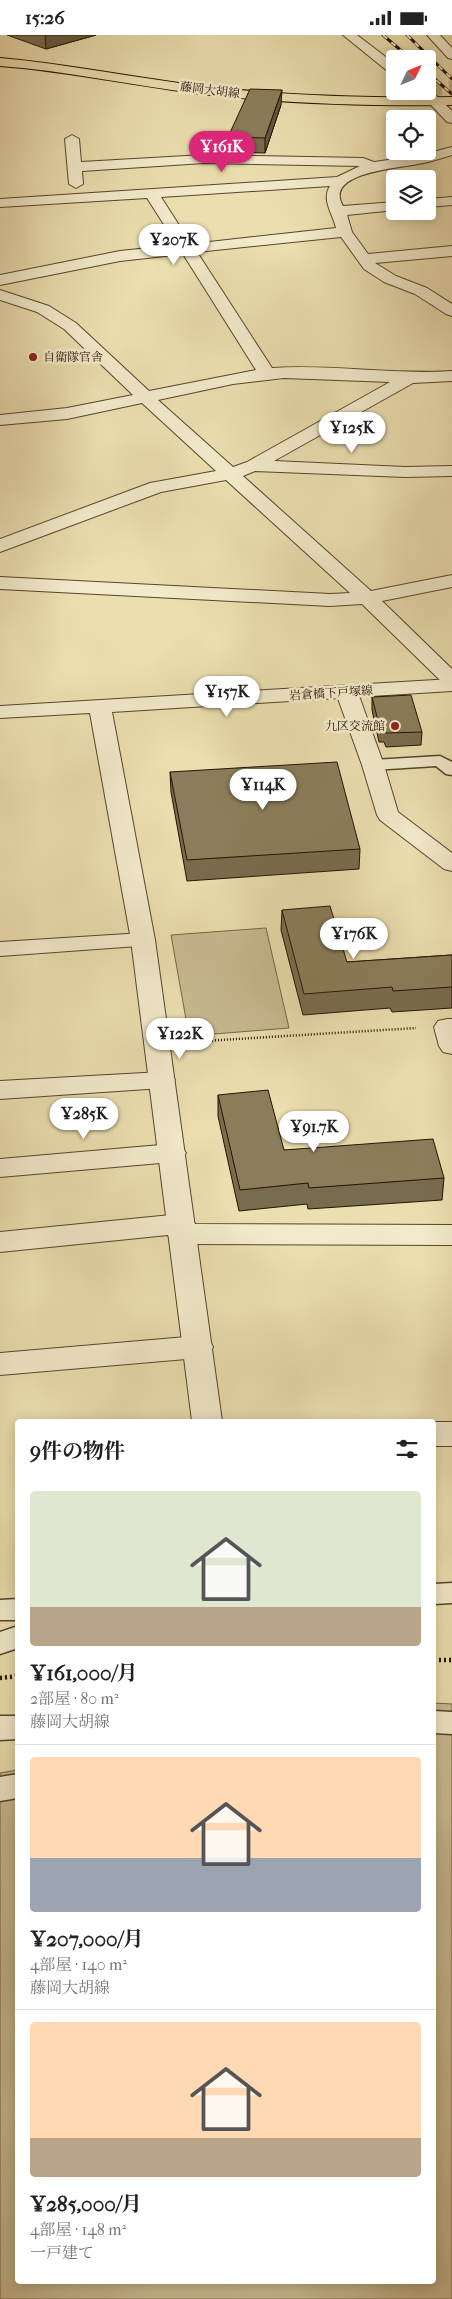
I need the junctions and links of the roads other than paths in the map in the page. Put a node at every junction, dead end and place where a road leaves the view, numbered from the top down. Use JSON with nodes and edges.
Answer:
{"nodes":[{"id":1,"x":349,"y":35,"type":"edge"},
{"id":2,"x":433,"y":35,"type":"edge"},
{"id":3,"x":452,"y":55,"type":"edge"},
{"id":4,"x":0,"y":62,"type":"edge"},
{"id":5,"x":386,"y":63,"type":"edge"},
{"id":6,"x":386,"y":97,"type":"edge"},
{"id":7,"x":436,"y":98,"type":"edge"},
{"id":8,"x":433,"y":100,"type":"edge"},
{"id":9,"x":452,"y":101,"type":"edge"},
{"id":10,"x":452,"y":119,"type":"edge"},
{"id":11,"x":72,"y":139,"type":"dead end"},
{"id":12,"x":452,"y":151,"type":"edge"},
{"id":13,"x":373,"y":166,"type":"junction"},
{"id":14,"x":75,"y":167,"type":"junction"},
{"id":15,"x":340,"y":181,"type":"junction"},
{"id":16,"x":152,"y":194,"type":"junction"},
{"id":17,"x":77,"y":198,"type":"junction"},
{"id":18,"x":452,"y":201,"type":"edge"},
{"id":19,"x":436,"y":202,"type":"edge"},
{"id":20,"x":0,"y":203,"type":"edge"},
{"id":21,"x":386,"y":207,"type":"edge"},
{"id":22,"x":339,"y":211,"type":"junction"},
{"id":23,"x":345,"y":232,"type":"junction"},
{"id":24,"x":186,"y":249,"type":"junction"},
{"id":25,"x":452,"y":251,"type":"edge"},
{"id":26,"x":366,"y":259,"type":"junction"},
{"id":27,"x":0,"y":280,"type":"edge"},
{"id":28,"x":444,"y":289,"type":"dead end"},
{"id":29,"x":421,"y":291,"type":"junction"},
{"id":30,"x":0,"y":295,"type":"edge"},
{"id":31,"x":452,"y":311,"type":"edge"},
{"id":32,"x":267,"y":374,"type":"junction"},
{"id":33,"x":452,"y":376,"type":"edge"},
{"id":34,"x":408,"y":379,"type":"junction"},
{"id":35,"x":147,"y":399,"type":"junction"},
{"id":36,"x":0,"y":420,"type":"edge"},
{"id":37,"x":253,"y":466,"type":"junction"},
{"id":38,"x":452,"y":471,"type":"edge"},
{"id":39,"x":231,"y":474,"type":"junction"},
{"id":40,"x":0,"y":546,"type":"edge"},
{"id":41,"x":452,"y":581,"type":"edge"},
{"id":42,"x":0,"y":583,"type":"edge"},
{"id":43,"x":368,"y":599,"type":"junction"},
{"id":44,"x":452,"y":681,"type":"edge"},
{"id":45,"x":452,"y":685,"type":"edge"},
{"id":46,"x":347,"y":693,"type":"junction"},
{"id":47,"x":100,"y":707,"type":"junction"},
{"id":48,"x":0,"y":712,"type":"edge"},
{"id":49,"x":374,"y":765,"type":"junction"},
{"id":50,"x":452,"y":770,"type":"edge"},
{"id":51,"x":452,"y":864,"type":"edge"},
{"id":52,"x":143,"y":940,"type":"junction"},
{"id":53,"x":0,"y":949,"type":"edge"},
{"id":54,"x":162,"y":1080,"type":"junction"},
{"id":55,"x":0,"y":1090,"type":"edge"},
{"id":56,"x":172,"y":1153,"type":"junction"},
{"id":57,"x":0,"y":1168,"type":"edge"},
{"id":58,"x":181,"y":1229,"type":"junction"},
{"id":59,"x":452,"y":1235,"type":"edge"},
{"id":60,"x":0,"y":1243,"type":"edge"},
{"id":61,"x":198,"y":1347,"type":"junction"},
{"id":62,"x":0,"y":1364,"type":"edge"},
{"id":63,"x":207,"y":1419,"type":"edge"},
{"id":64,"x":436,"y":1434,"type":"edge"},
{"id":65,"x":452,"y":1434,"type":"edge"},
{"id":66,"x":452,"y":1593,"type":"edge"},
{"id":67,"x":436,"y":1594,"type":"edge"},
{"id":68,"x":15,"y":1609,"type":"edge"},
{"id":69,"x":0,"y":1610,"type":"edge"},
{"id":70,"x":15,"y":1638,"type":"edge"},
{"id":71,"x":0,"y":1643,"type":"edge"},
{"id":72,"x":436,"y":1722,"type":"edge"},
{"id":73,"x":452,"y":1723,"type":"edge"},
{"id":74,"x":15,"y":1727,"type":"edge"},
{"id":75,"x":0,"y":1728,"type":"edge"},
{"id":76,"x":15,"y":1786,"type":"edge"},
{"id":77,"x":0,"y":1789,"type":"edge"}],
"edges":[{"from":1,"to":5,"type":"street"},
{"from":2,"to":3,"type":"street"},
{"from":4,"to":6,"type":"main road","name":"藤岡大胡線"},
{"from":7,"to":9,"type":"main road","name":"藤岡大胡線"},
{"from":8,"to":10,"type":"street"},
{"from":11,"to":14,"type":"street"},
{"from":12,"to":13,"type":"street"},
{"from":13,"to":14,"type":"street"},
{"from":13,"to":15,"type":"street"},
{"from":14,"to":17,"type":"street"},
{"from":15,"to":16,"type":"street"},
{"from":15,"to":22,"type":"street"},
{"from":16,"to":17,"type":"street"},
{"from":16,"to":24,"type":"street"},
{"from":17,"to":20,"type":"street"},
{"from":18,"to":19,"type":"street"},
{"from":21,"to":22,"type":"street"},
{"from":22,"to":23,"type":"street"},
{"from":23,"to":24,"type":"street"},
{"from":23,"to":26,"type":"street"},
{"from":24,"to":27,"type":"street"},
{"from":24,"to":32,"type":"street"},
{"from":25,"to":26,"type":"street"},
{"from":26,"to":29,"type":"street"},
{"from":28,"to":29,"type":"street"},
{"from":29,"to":31,"type":"street"},
{"from":30,"to":35,"type":"street"},
{"from":32,"to":34,"type":"street"},
{"from":32,"to":35,"type":"street"},
{"from":33,"to":34,"type":"street"},
{"from":34,"to":37,"type":"street"},
{"from":35,"to":36,"type":"street"},
{"from":35,"to":39,"type":"street"},
{"from":37,"to":38,"type":"street"},
{"from":37,"to":39,"type":"street"},
{"from":39,"to":40,"type":"street"},
{"from":39,"to":43,"type":"street"},
{"from":41,"to":43,"type":"street"},
{"from":42,"to":43,"type":"street"},
{"from":43,"to":44,"type":"street"},
{"from":45,"to":46,"type":"street","name":"岩倉橋下戸塚線"},
{"from":46,"to":47,"type":"street","name":"岩倉橋下戸塚線"},
{"from":46,"to":49,"type":"street"},
{"from":47,"to":48,"type":"street","name":"岩倉橋下戸塚線"},
{"from":47,"to":52,"type":"street"},
{"from":49,"to":50,"type":"lane"},
{"from":49,"to":51,"type":"street"},
{"from":52,"to":53,"type":"street"},
{"from":52,"to":54,"type":"street"},
{"from":54,"to":55,"type":"street"},
{"from":54,"to":56,"type":"street"},
{"from":56,"to":57,"type":"street"},
{"from":56,"to":58,"type":"street"},
{"from":58,"to":59,"type":"street"},
{"from":58,"to":60,"type":"street"},
{"from":58,"to":61,"type":"street"},
{"from":61,"to":62,"type":"street"},
{"from":61,"to":63,"type":"street"},
{"from":64,"to":65,"type":"street"},
{"from":66,"to":67,"type":"lane"},
{"from":68,"to":69,"type":"lane"},
{"from":70,"to":71,"type":"lane"},
{"from":72,"to":73,"type":"lane"},
{"from":74,"to":75,"type":"lane"},
{"from":76,"to":77,"type":"lane"}]}
